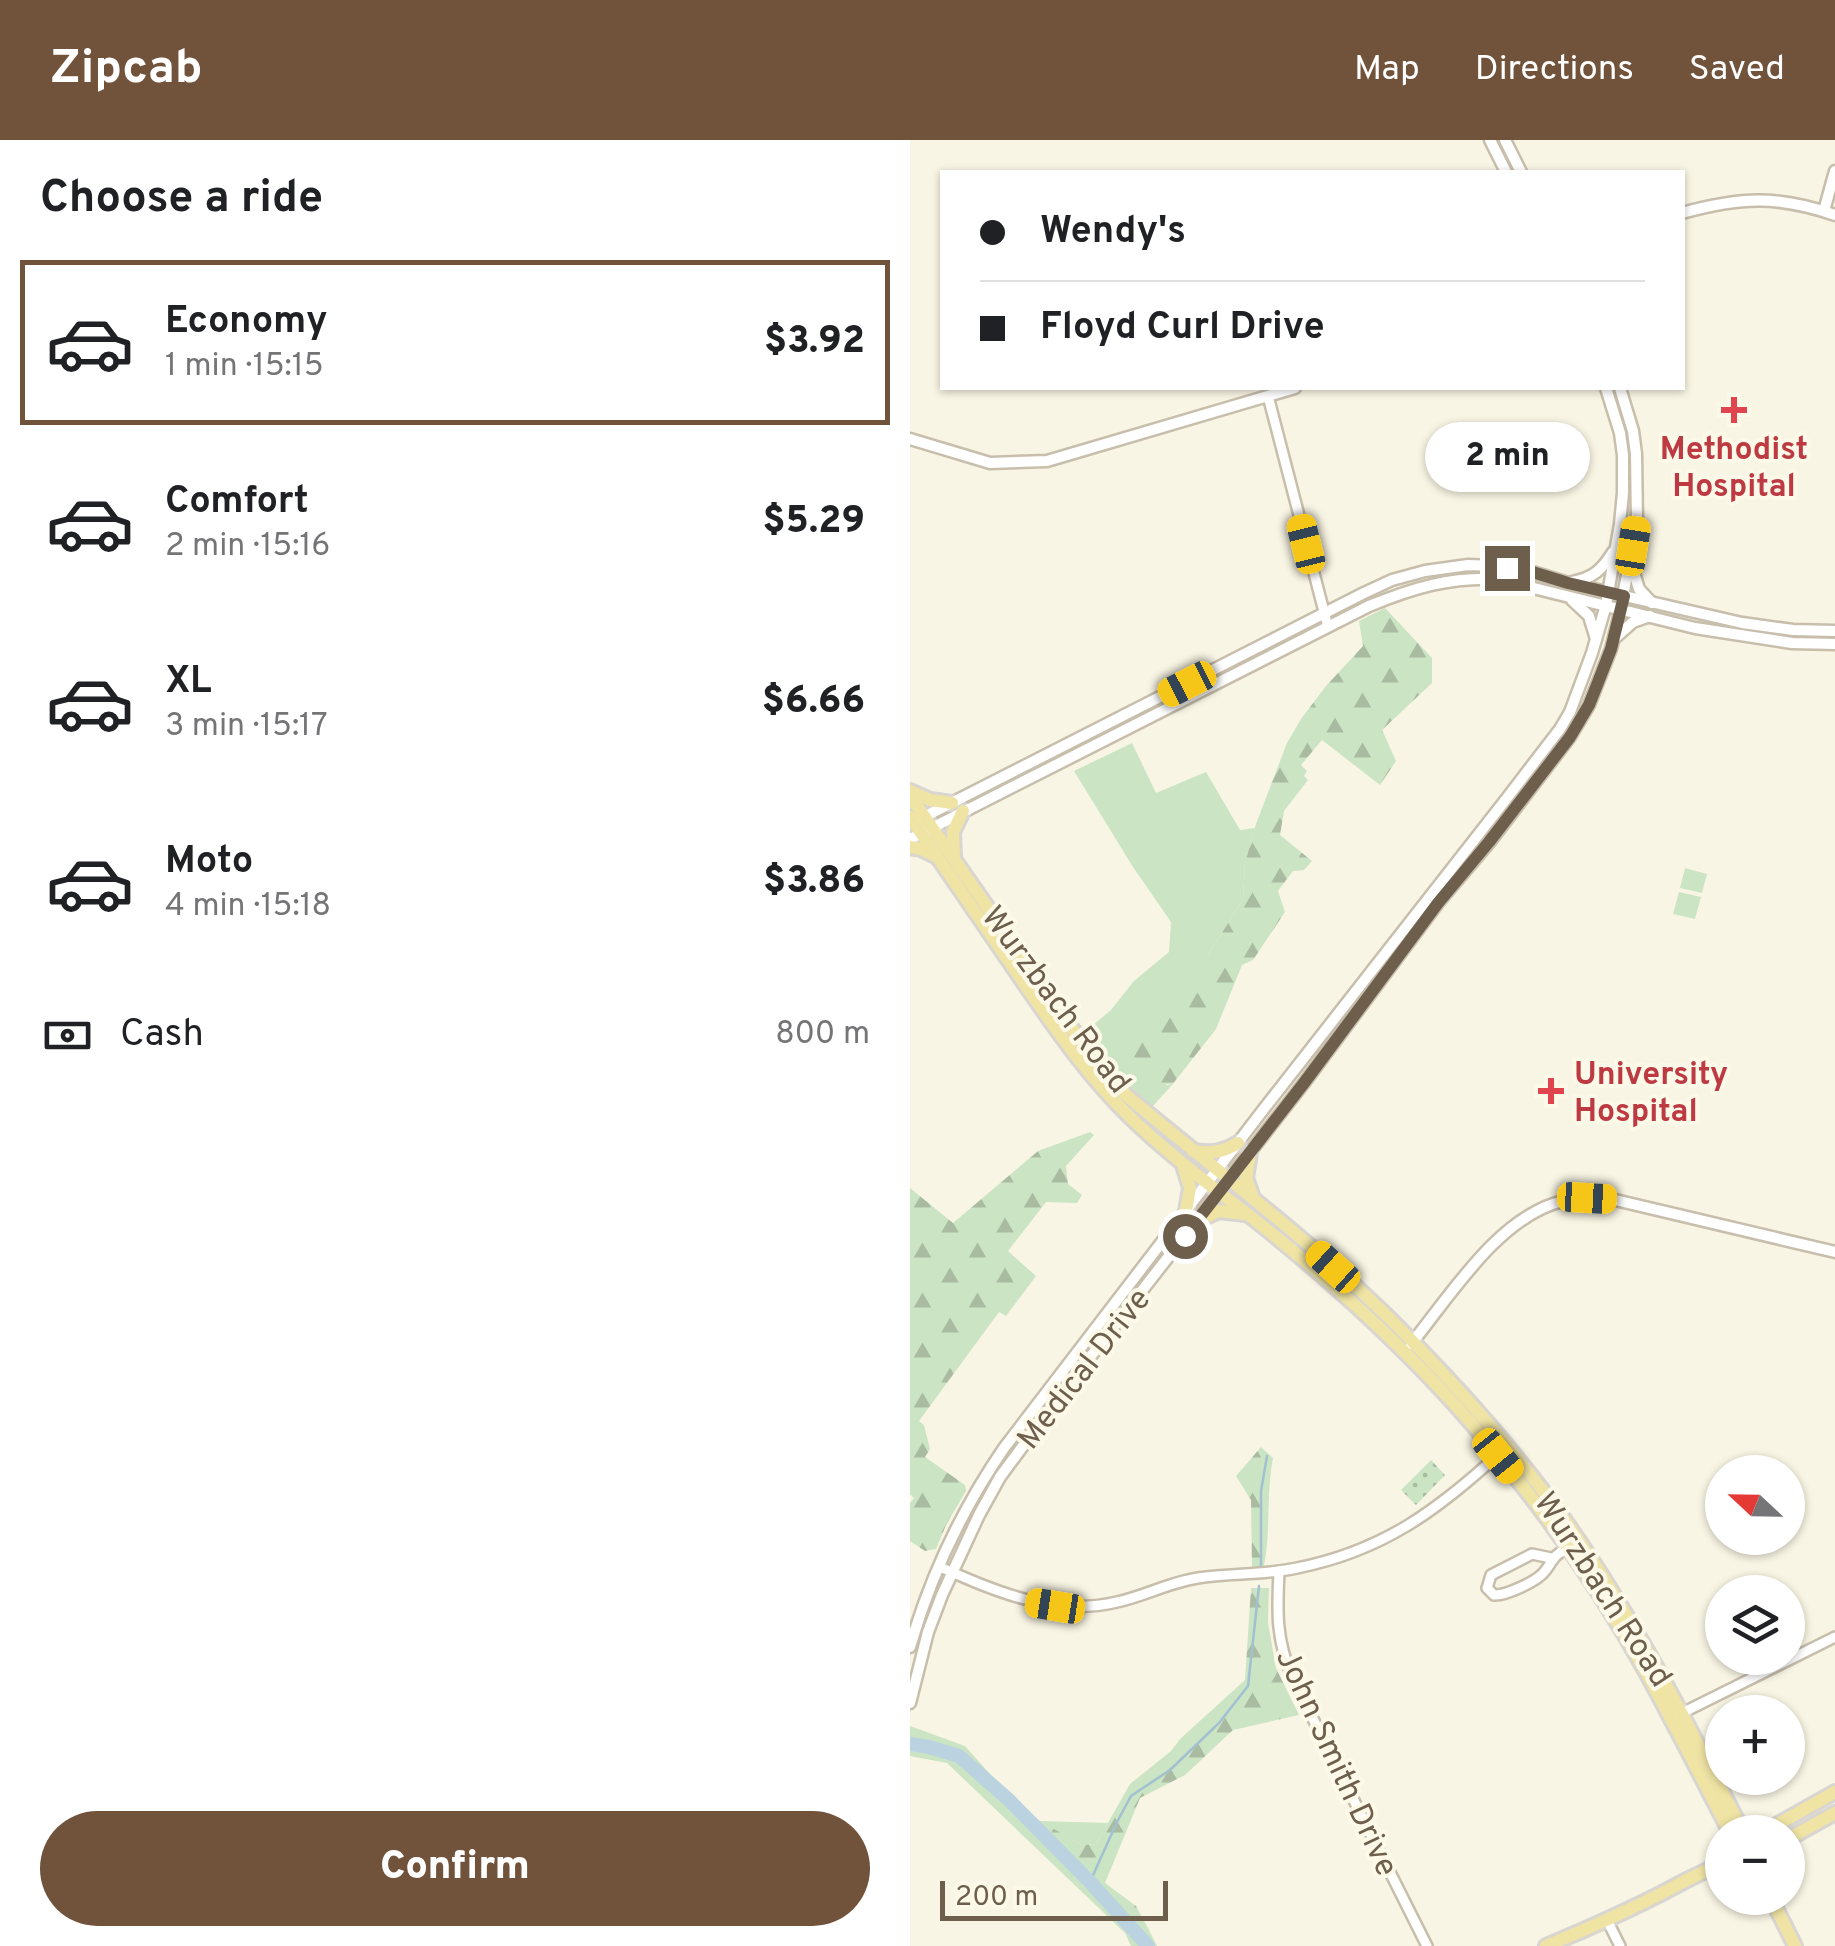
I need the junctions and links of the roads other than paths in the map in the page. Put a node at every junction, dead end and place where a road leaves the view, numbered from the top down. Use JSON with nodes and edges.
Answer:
{"nodes":[{"id":1,"x":1505,"y":140,"type":"edge"},
{"id":2,"x":1491,"y":143,"type":"edge"},
{"id":3,"x":1505,"y":170,"type":"edge"},
{"id":4,"x":1520,"y":170,"type":"edge"},
{"id":5,"x":1835,"y":171,"type":"edge"},
{"id":6,"x":1685,"y":213,"type":"edge"},
{"id":7,"x":1830,"y":213,"type":"edge"},
{"id":8,"x":1288,"y":390,"type":"edge"},
{"id":9,"x":1607,"y":390,"type":"edge"},
{"id":10,"x":1621,"y":390,"type":"edge"},
{"id":11,"x":1268,"y":396,"type":"junction"},
{"id":12,"x":910,"y":439,"type":"edge"},
{"id":13,"x":1616,"y":547,"type":"junction"},
{"id":14,"x":1631,"y":562,"type":"junction"},
{"id":15,"x":1412,"y":574,"type":"junction"},
{"id":16,"x":1415,"y":588,"type":"junction"},
{"id":17,"x":1566,"y":589,"type":"junction"},
{"id":18,"x":1608,"y":592,"type":"junction"},
{"id":19,"x":1624,"y":596,"type":"junction"},
{"id":20,"x":1653,"y":603,"type":"junction"},
{"id":21,"x":1606,"y":605,"type":"junction"},
{"id":22,"x":1622,"y":609,"type":"junction"},
{"id":23,"x":1324,"y":614,"type":"junction"},
{"id":24,"x":1650,"y":616,"type":"junction"},
{"id":25,"x":1328,"y":627,"type":"junction"},
{"id":26,"x":1835,"y":631,"type":"edge"},
{"id":27,"x":1614,"y":638,"type":"junction"},
{"id":28,"x":1596,"y":640,"type":"junction"},
{"id":29,"x":1835,"y":644,"type":"edge"},
{"id":30,"x":910,"y":794,"type":"edge"},
{"id":31,"x":1507,"y":798,"type":"junction"},
{"id":32,"x":1517,"y":806,"type":"junction"},
{"id":33,"x":958,"y":807,"type":"junction"},
{"id":34,"x":917,"y":825,"type":"edge"},
{"id":35,"x":910,"y":848,"type":"edge"},
{"id":36,"x":937,"y":858,"type":"junction"},
{"id":37,"x":954,"y":859,"type":"junction"},
{"id":38,"x":1238,"y":1142,"type":"junction"},
{"id":39,"x":1193,"y":1151,"type":"junction"},
{"id":40,"x":1250,"y":1153,"type":"junction"},
{"id":41,"x":1182,"y":1163,"type":"junction"},
{"id":42,"x":1217,"y":1170,"type":"junction"},
{"id":43,"x":1230,"y":1180,"type":"junction"},
{"id":44,"x":1207,"y":1183,"type":"junction"},
{"id":45,"x":1220,"y":1193,"type":"junction"},
{"id":46,"x":1253,"y":1197,"type":"junction"},
{"id":47,"x":1186,"y":1210,"type":"junction"},
{"id":48,"x":1248,"y":1214,"type":"junction"},
{"id":49,"x":1197,"y":1221,"type":"junction"},
{"id":50,"x":1835,"y":1252,"type":"edge"},
{"id":51,"x":1408,"y":1348,"type":"junction"},
{"id":52,"x":1502,"y":1451,"type":"junction"},
{"id":53,"x":1567,"y":1548,"type":"junction"},
{"id":54,"x":1551,"y":1558,"type":"junction"},
{"id":55,"x":940,"y":1567,"type":"junction"},
{"id":56,"x":1279,"y":1571,"type":"junction"},
{"id":57,"x":952,"y":1572,"type":"junction"},
{"id":58,"x":1835,"y":1637,"type":"edge"},
{"id":59,"x":910,"y":1647,"type":"edge"},
{"id":60,"x":910,"y":1703,"type":"edge"},
{"id":61,"x":1677,"y":1716,"type":"junction"},
{"id":62,"x":1835,"y":1792,"type":"edge"},
{"id":63,"x":1835,"y":1814,"type":"edge"},
{"id":64,"x":1722,"y":1815,"type":"edge"},
{"id":65,"x":1733,"y":1815,"type":"edge"},
{"id":66,"x":1794,"y":1815,"type":"edge"},
{"id":67,"x":1805,"y":1830,"type":"edge"},
{"id":68,"x":1705,"y":1871,"type":"edge"},
{"id":69,"x":1780,"y":1915,"type":"edge"},
{"id":70,"x":1607,"y":1920,"type":"junction"},
{"id":71,"x":1427,"y":1946,"type":"edge"},
{"id":72,"x":1546,"y":1946,"type":"edge"},
{"id":73,"x":1620,"y":1946,"type":"edge"},
{"id":74,"x":1796,"y":1946,"type":"edge"}],
"edges":[{"from":1,"to":4,"type":"street"},
{"from":2,"to":3,"type":"street"},
{"from":5,"to":7,"type":"street"},
{"from":6,"to":7,"type":"street"},
{"from":8,"to":11,"type":"street"},
{"from":9,"to":13,"type":"street","name":"Medical Drive"},
{"from":10,"to":14,"type":"street","name":"Medical Drive"},
{"from":11,"to":12,"type":"street"},
{"from":11,"to":23,"type":"street"},
{"from":13,"to":17,"type":"street"},
{"from":13,"to":18,"type":"street","name":"Medical Drive"},
{"from":14,"to":19,"type":"street","name":"Medical Drive"},
{"from":14,"to":20,"type":"street"},
{"from":15,"to":16,"type":"street"},
{"from":15,"to":17,"type":"street"},
{"from":15,"to":23,"type":"street"},
{"from":16,"to":17,"type":"street"},
{"from":16,"to":25,"type":"street"},
{"from":17,"to":18,"type":"street"},
{"from":17,"to":21,"type":"street"},
{"from":17,"to":28,"type":"street"},
{"from":18,"to":19,"type":"street"},
{"from":18,"to":21,"type":"street","name":"Medical Drive"},
{"from":19,"to":20,"type":"street"},
{"from":19,"to":22,"type":"street","name":"Medical Drive"},
{"from":20,"to":26,"type":"street"},
{"from":21,"to":22,"type":"street"},
{"from":21,"to":28,"type":"street","name":"Medical Drive"},
{"from":22,"to":24,"type":"street"},
{"from":22,"to":27,"type":"street","name":"Medical Drive"},
{"from":23,"to":25,"type":"street"},
{"from":23,"to":33,"type":"street"},
{"from":24,"to":27,"type":"street"},
{"from":24,"to":29,"type":"street"},
{"from":25,"to":33,"type":"street"},
{"from":27,"to":32,"type":"street","name":"Medical Drive"},
{"from":28,"to":31,"type":"street","name":"Medical Drive"},
{"from":30,"to":33,"type":"main road"},
{"from":30,"to":34,"type":"main road","name":"Wurzbach Road"},
{"from":31,"to":32,"type":"street"},
{"from":31,"to":38,"type":"street","name":"Medical Drive"},
{"from":32,"to":40,"type":"street","name":"Medical Drive"},
{"from":33,"to":34,"type":"street"},
{"from":33,"to":37,"type":"main road"},
{"from":34,"to":36,"type":"main road","name":"Wurzbach Road"},
{"from":34,"to":37,"type":"main road","name":"Wurzbach Road"},
{"from":35,"to":36,"type":"main road"},
{"from":36,"to":41,"type":"main road","name":"Wurzbach Road"},
{"from":37,"to":39,"type":"main road","name":"Wurzbach Road"},
{"from":38,"to":39,"type":"main road"},
{"from":38,"to":42,"type":"street","name":"Medical Drive"},
{"from":39,"to":42,"type":"main road","name":"Wurzbach Road"},
{"from":40,"to":43,"type":"street","name":"Medical Drive"},
{"from":40,"to":46,"type":"main road"},
{"from":41,"to":44,"type":"main road","name":"Wurzbach Road"},
{"from":41,"to":47,"type":"main road"},
{"from":42,"to":43,"type":"main road","name":"Wurzbach Road"},
{"from":42,"to":44,"type":"street","name":"Medical Drive"},
{"from":43,"to":45,"type":"street","name":"Medical Drive"},
{"from":43,"to":46,"type":"main road","name":"Wurzbach Road"},
{"from":44,"to":45,"type":"main road","name":"Wurzbach Road"},
{"from":44,"to":47,"type":"street","name":"Medical Drive"},
{"from":45,"to":48,"type":"main road","name":"Wurzbach Road"},
{"from":45,"to":49,"type":"street","name":"Medical Drive"},
{"from":46,"to":51,"type":"main road","name":"Wurzbach Road"},
{"from":47,"to":55,"type":"street","name":"Medical Drive"},
{"from":48,"to":49,"type":"main road"},
{"from":48,"to":51,"type":"main road","name":"Wurzbach Road"},
{"from":49,"to":57,"type":"street","name":"Medical Drive"},
{"from":50,"to":51,"type":"street"},
{"from":51,"to":52,"type":"main road","name":"Wurzbach Road"},
{"from":52,"to":53,"type":"main road","name":"Wurzbach Road"},
{"from":52,"to":56,"type":"street"},
{"from":52,"to":61,"type":"main road","name":"Wurzbach Road"},
{"from":53,"to":54,"type":"street"},
{"from":53,"to":61,"type":"main road","name":"Wurzbach Road"},
{"from":54,"to":54,"type":"street"},
{"from":55,"to":57,"type":"street"},
{"from":55,"to":59,"type":"street","name":"Medical Drive"},
{"from":56,"to":57,"type":"street"},
{"from":56,"to":71,"type":"street","name":"John Smith Drive"},
{"from":57,"to":60,"type":"street","name":"Medical Drive"},
{"from":58,"to":61,"type":"street"},
{"from":61,"to":64,"type":"main road","name":"Wurzbach Road"},
{"from":61,"to":65,"type":"main road","name":"Wurzbach Road"},
{"from":62,"to":66,"type":"main road"},
{"from":63,"to":67,"type":"main road"},
{"from":68,"to":70,"type":"main road"},
{"from":69,"to":74,"type":"main road"},
{"from":70,"to":72,"type":"main road"},
{"from":70,"to":73,"type":"street"}]}
